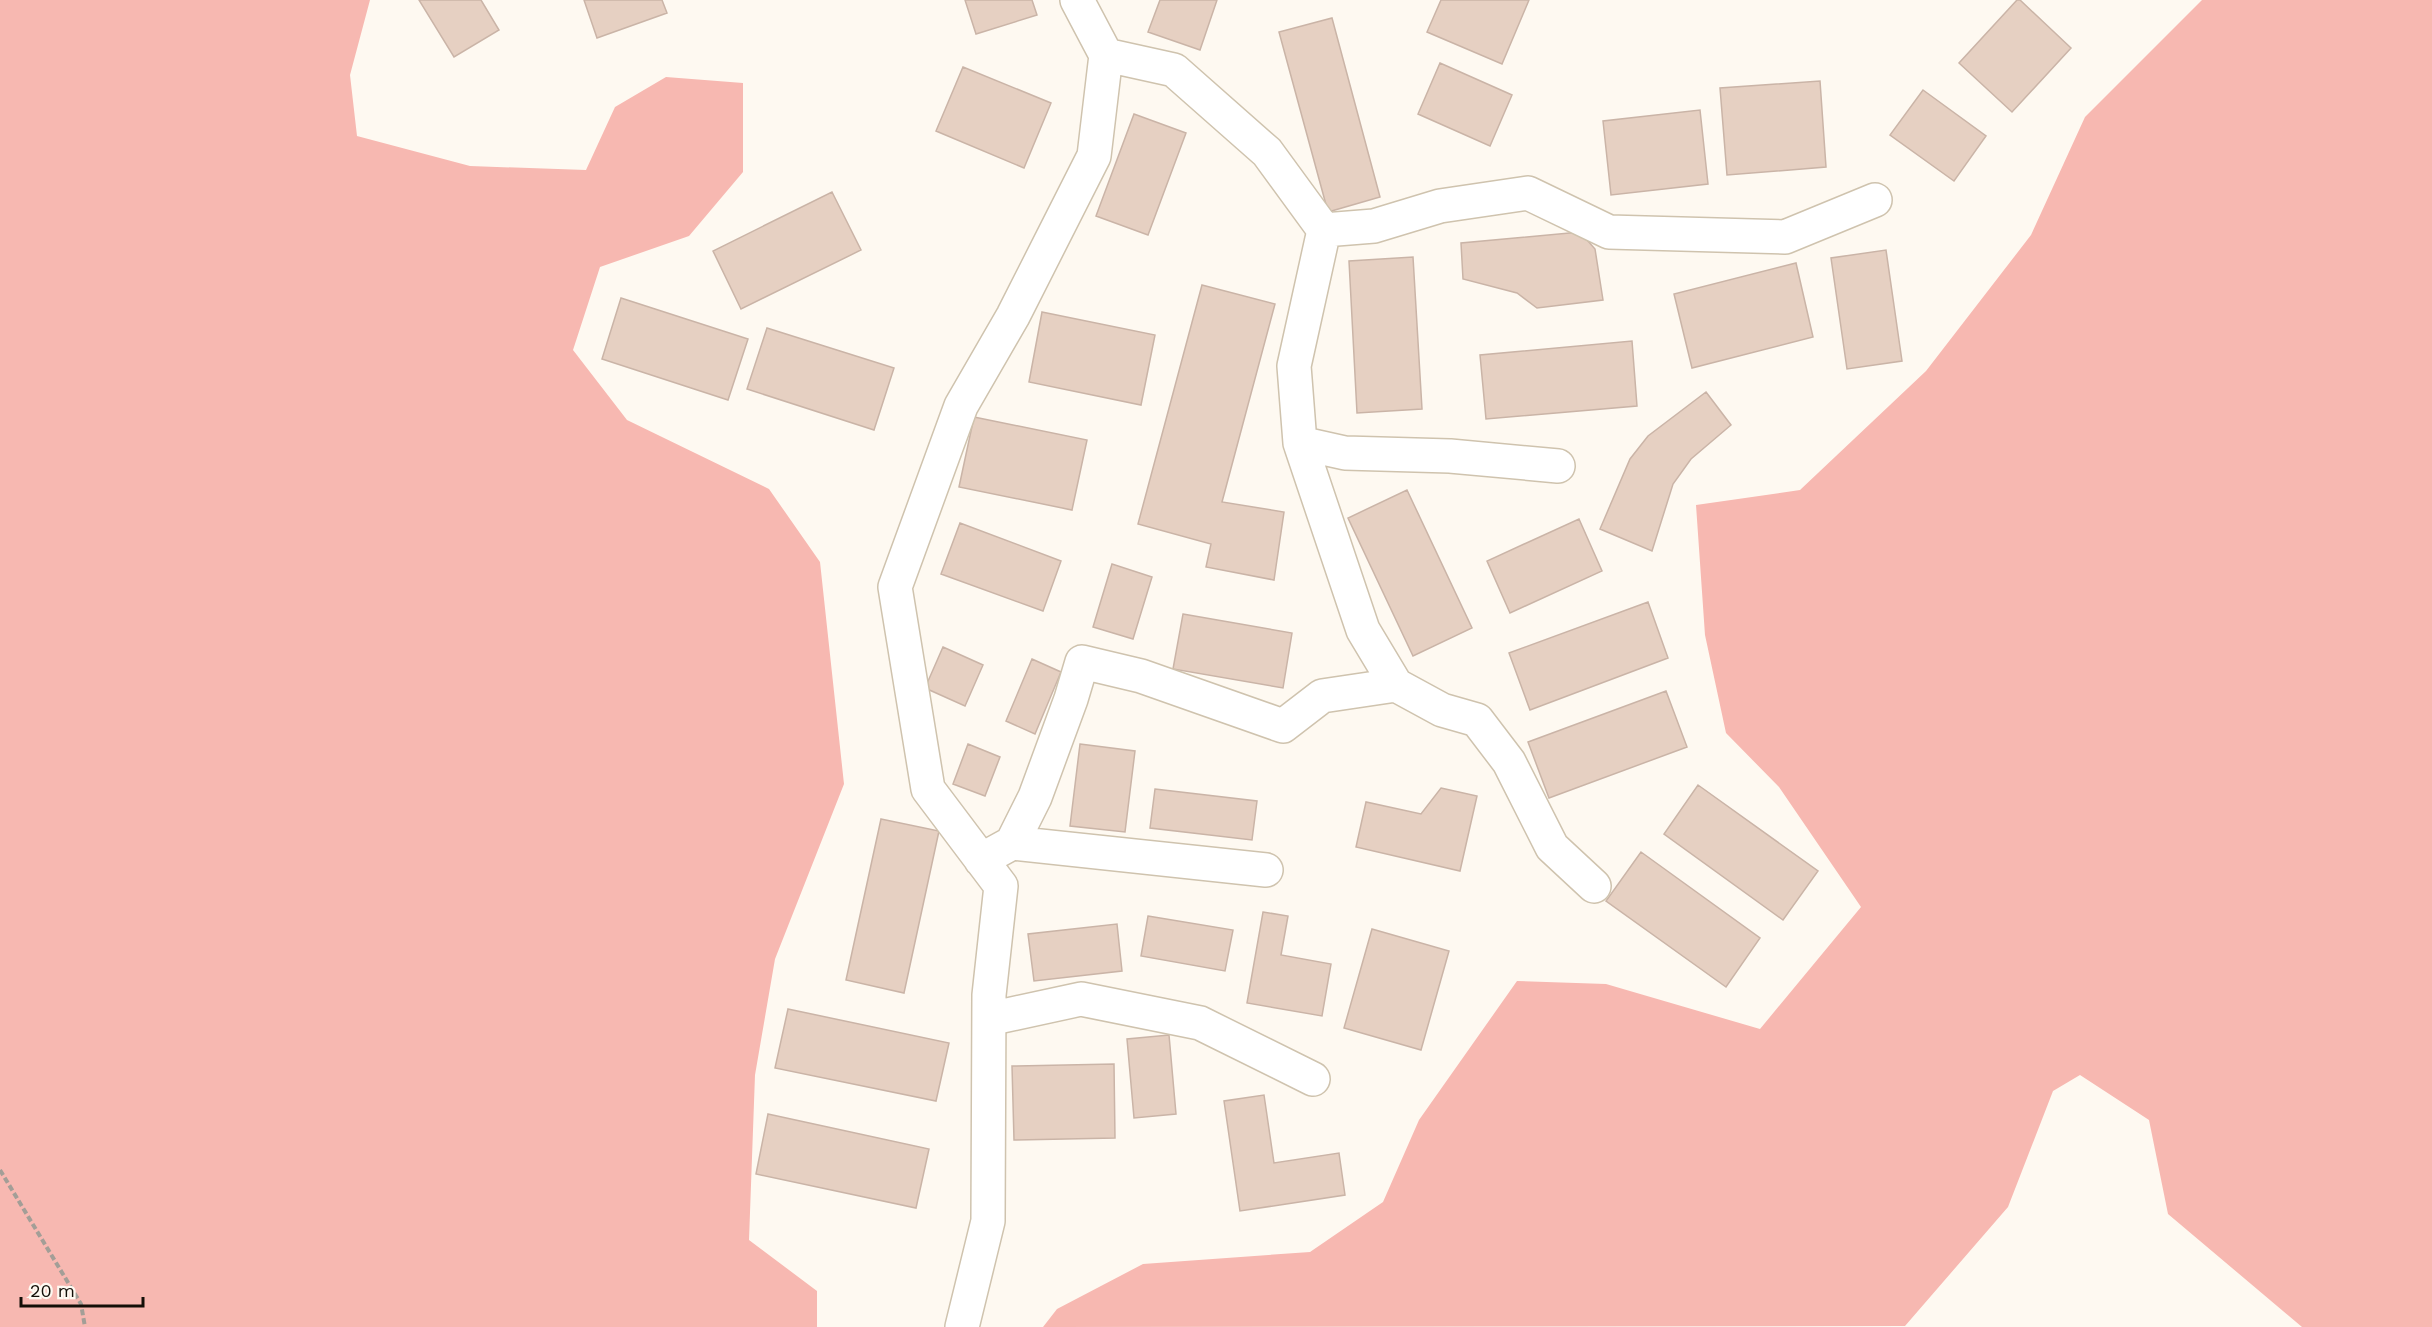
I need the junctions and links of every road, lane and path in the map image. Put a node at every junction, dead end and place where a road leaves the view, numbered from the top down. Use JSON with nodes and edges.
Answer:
{"nodes":[{"id":1,"x":1077,"y":0,"type":"edge"},
{"id":2,"x":1106,"y":55,"type":"junction"},
{"id":3,"x":1875,"y":200,"type":"dead end"},
{"id":4,"x":1324,"y":230,"type":"junction"},
{"id":5,"x":1300,"y":443,"type":"junction"},
{"id":6,"x":1558,"y":466,"type":"dead end"},
{"id":7,"x":1396,"y":685,"type":"junction"},
{"id":8,"x":1012,"y":843,"type":"junction"},
{"id":9,"x":981,"y":860,"type":"junction"},
{"id":10,"x":1266,"y":870,"type":"dead end"},
{"id":11,"x":1594,"y":886,"type":"dead end"},
{"id":12,"x":989,"y":1019,"type":"junction"},
{"id":13,"x":1313,"y":1078,"type":"dead end"},
{"id":14,"x":0,"y":1170,"type":"edge"},
{"id":15,"x":85,"y":1327,"type":"edge"},
{"id":16,"x":962,"y":1327,"type":"edge"}],
"edges":[{"from":1,"to":2,"type":"street"},
{"from":2,"to":4,"type":"street"},
{"from":2,"to":9,"type":"street"},
{"from":3,"to":4,"type":"street"},
{"from":4,"to":5,"type":"street"},
{"from":5,"to":6,"type":"street"},
{"from":5,"to":7,"type":"street"},
{"from":7,"to":8,"type":"street"},
{"from":7,"to":11,"type":"street"},
{"from":8,"to":9,"type":"street"},
{"from":8,"to":10,"type":"street"},
{"from":9,"to":12,"type":"street"},
{"from":12,"to":13,"type":"street"},
{"from":12,"to":16,"type":"street"},
{"from":14,"to":15,"type":"path"}]}
